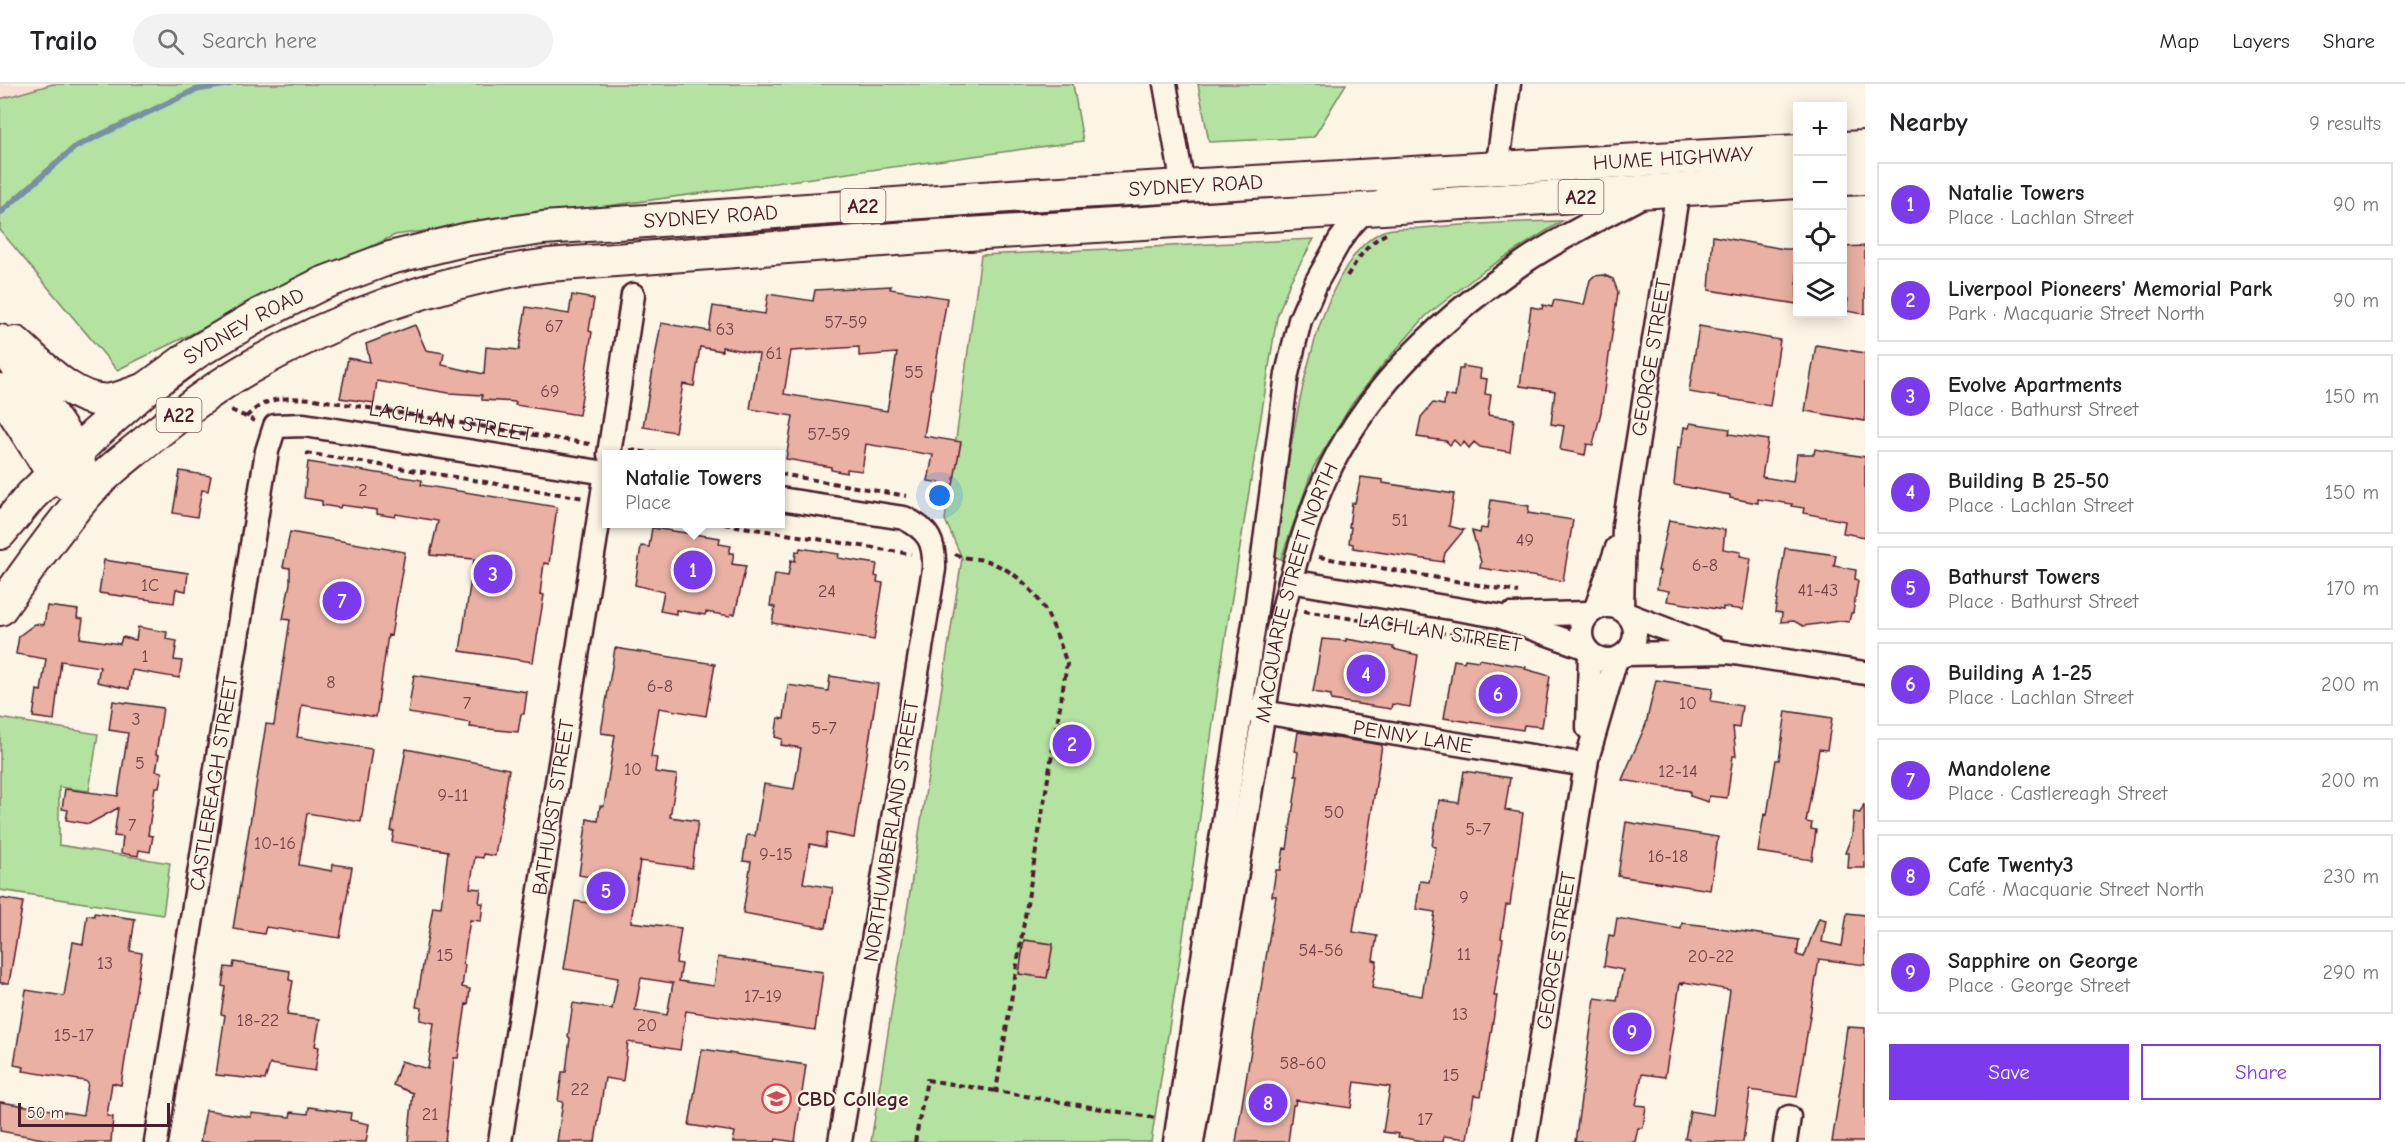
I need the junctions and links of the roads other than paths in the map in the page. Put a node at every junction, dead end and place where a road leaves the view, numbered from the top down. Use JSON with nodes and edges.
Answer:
{"nodes":[{"id":1,"x":1165,"y":84,"type":"edge"},
{"id":2,"x":1509,"y":84,"type":"edge"},
{"id":3,"x":1865,"y":147,"type":"edge"},
{"id":4,"x":1847,"y":148,"type":"edge"},
{"id":5,"x":1793,"y":150,"type":"edge"},
{"id":6,"x":1497,"y":169,"type":"junction"},
{"id":7,"x":1440,"y":172,"type":"junction"},
{"id":8,"x":1865,"y":178,"type":"edge"},
{"id":9,"x":1847,"y":179,"type":"edge"},
{"id":10,"x":1793,"y":182,"type":"edge"},
{"id":11,"x":1183,"y":186,"type":"junction"},
{"id":12,"x":1663,"y":191,"type":"junction"},
{"id":13,"x":1365,"y":210,"type":"junction"},
{"id":14,"x":1187,"y":220,"type":"junction"},
{"id":15,"x":633,"y":295,"type":"dead end"},
{"id":16,"x":0,"y":328,"type":"edge"},
{"id":17,"x":0,"y":341,"type":"edge"},
{"id":18,"x":146,"y":389,"type":"junction"},
{"id":19,"x":0,"y":390,"type":"edge"},
{"id":20,"x":275,"y":426,"type":"joint"},
{"id":21,"x":609,"y":450,"type":"edge"},
{"id":22,"x":77,"y":453,"type":"junction"},
{"id":23,"x":602,"y":472,"type":"edge"},
{"id":24,"x":54,"y":475,"type":"junction"},
{"id":25,"x":86,"y":495,"type":"junction"},
{"id":26,"x":785,"y":500,"type":"edge"},
{"id":27,"x":602,"y":501,"type":"edge"},
{"id":28,"x":1624,"y":526,"type":"junction"},
{"id":29,"x":0,"y":533,"type":"edge"},
{"id":30,"x":1290,"y":581,"type":"junction"},
{"id":31,"x":0,"y":609,"type":"edge"},
{"id":32,"x":1592,"y":611,"type":"junction"},
{"id":33,"x":1625,"y":612,"type":"junction"},
{"id":34,"x":1498,"y":616,"type":"junction"},
{"id":35,"x":1587,"y":650,"type":"junction"},
{"id":36,"x":1727,"y":652,"type":"junction"},
{"id":37,"x":1621,"y":657,"type":"junction"},
{"id":38,"x":1865,"y":673,"type":"edge"},
{"id":39,"x":1241,"y":709,"type":"junction"},
{"id":40,"x":1264,"y":712,"type":"junction"},
{"id":41,"x":1586,"y":762,"type":"junction"},
{"id":42,"x":1789,"y":1117,"type":"dead end"},
{"id":43,"x":156,"y":1142,"type":"edge"},
{"id":44,"x":500,"y":1142,"type":"edge"},
{"id":45,"x":840,"y":1142,"type":"edge"},
{"id":46,"x":1175,"y":1142,"type":"edge"},
{"id":47,"x":1192,"y":1142,"type":"edge"},
{"id":48,"x":1525,"y":1142,"type":"edge"},
{"id":49,"x":1785,"y":1142,"type":"edge"}],
"edges":[{"from":1,"to":11,"type":"street"},
{"from":2,"to":6,"type":"street"},
{"from":3,"to":4,"type":"highway"},
{"from":5,"to":6,"type":"highway","name":"HUME HIGHWAY","number":"A22"},
{"from":6,"to":7,"type":"highway","name":"HUME HIGHWAY","number":"A22"},
{"from":7,"to":11,"type":"highway","name":"SYDNEY ROAD","number":"A22"},
{"from":7,"to":13,"type":"street","name":"MACQUARIE STREET NORTH"},
{"from":8,"to":9,"type":"highway"},
{"from":10,"to":12,"type":"highway","name":"HUME HIGHWAY","number":"A22"},
{"from":11,"to":14,"type":"highway"},
{"from":11,"to":18,"type":"highway","name":"SYDNEY ROAD","number":"A22"},
{"from":12,"to":13,"type":"highway","name":"HUME HIGHWAY","number":"A22"},
{"from":12,"to":28,"type":"street","name":"GEORGE STREET"},
{"from":12,"to":30,"type":"street","name":"MACQUARIE STREET NORTH"},
{"from":13,"to":14,"type":"highway","name":"SYDNEY ROAD","number":"A22"},
{"from":13,"to":39,"type":"street","name":"MACQUARIE STREET NORTH"},
{"from":14,"to":25,"type":"highway","name":"SYDNEY ROAD","number":"A22"},
{"from":15,"to":21,"type":"street"},
{"from":16,"to":18,"type":"highway"},
{"from":17,"to":22,"type":"highway"},
{"from":18,"to":22,"type":"highway","name":"SYDNEY ROAD","number":"A22"},
{"from":19,"to":24,"type":"highway"},
{"from":20,"to":23,"type":"street","name":"LACHLAN STREET"},
{"from":20,"to":43,"type":"street","name":"CASTLEREAGH STREET"},
{"from":22,"to":24,"type":"highway","name":"SYDNEY ROAD","number":"A22"},
{"from":22,"to":25,"type":"highway"},
{"from":24,"to":25,"type":"highway"},
{"from":24,"to":29,"type":"highway","number":"A22"},
{"from":25,"to":31,"type":"highway","name":"SYDNEY ROAD"},
{"from":26,"to":45,"type":"street","name":"NORTHUMBERLAND STREET"},
{"from":27,"to":44,"type":"street","name":"BATHURST STREET"},
{"from":28,"to":32,"type":"street","name":"GEORGE STREET"},
{"from":28,"to":33,"type":"street","name":"GEORGE STREET"},
{"from":30,"to":34,"type":"street","name":"LACHLAN STREET"},
{"from":30,"to":40,"type":"street","name":"MACQUARIE STREET NORTH"},
{"from":32,"to":33,"type":"street"},
{"from":32,"to":34,"type":"street","name":"LACHLAN STREET"},
{"from":32,"to":35,"type":"street"},
{"from":33,"to":36,"type":"street"},
{"from":33,"to":37,"type":"street"},
{"from":34,"to":35,"type":"street","name":"LACHLAN STREET"},
{"from":35,"to":37,"type":"street"},
{"from":35,"to":41,"type":"street","name":"GEORGE STREET"},
{"from":36,"to":37,"type":"street"},
{"from":36,"to":38,"type":"street"},
{"from":37,"to":41,"type":"street","name":"GEORGE STREET"},
{"from":39,"to":40,"type":"street","name":"PENNY LANE"},
{"from":39,"to":46,"type":"street","name":"MACQUARIE STREET NORTH"},
{"from":40,"to":41,"type":"street","name":"PENNY LANE"},
{"from":40,"to":47,"type":"street","name":"MACQUARIE STREET NORTH"},
{"from":41,"to":48,"type":"street","name":"GEORGE STREET"},
{"from":42,"to":49,"type":"street"}]}
